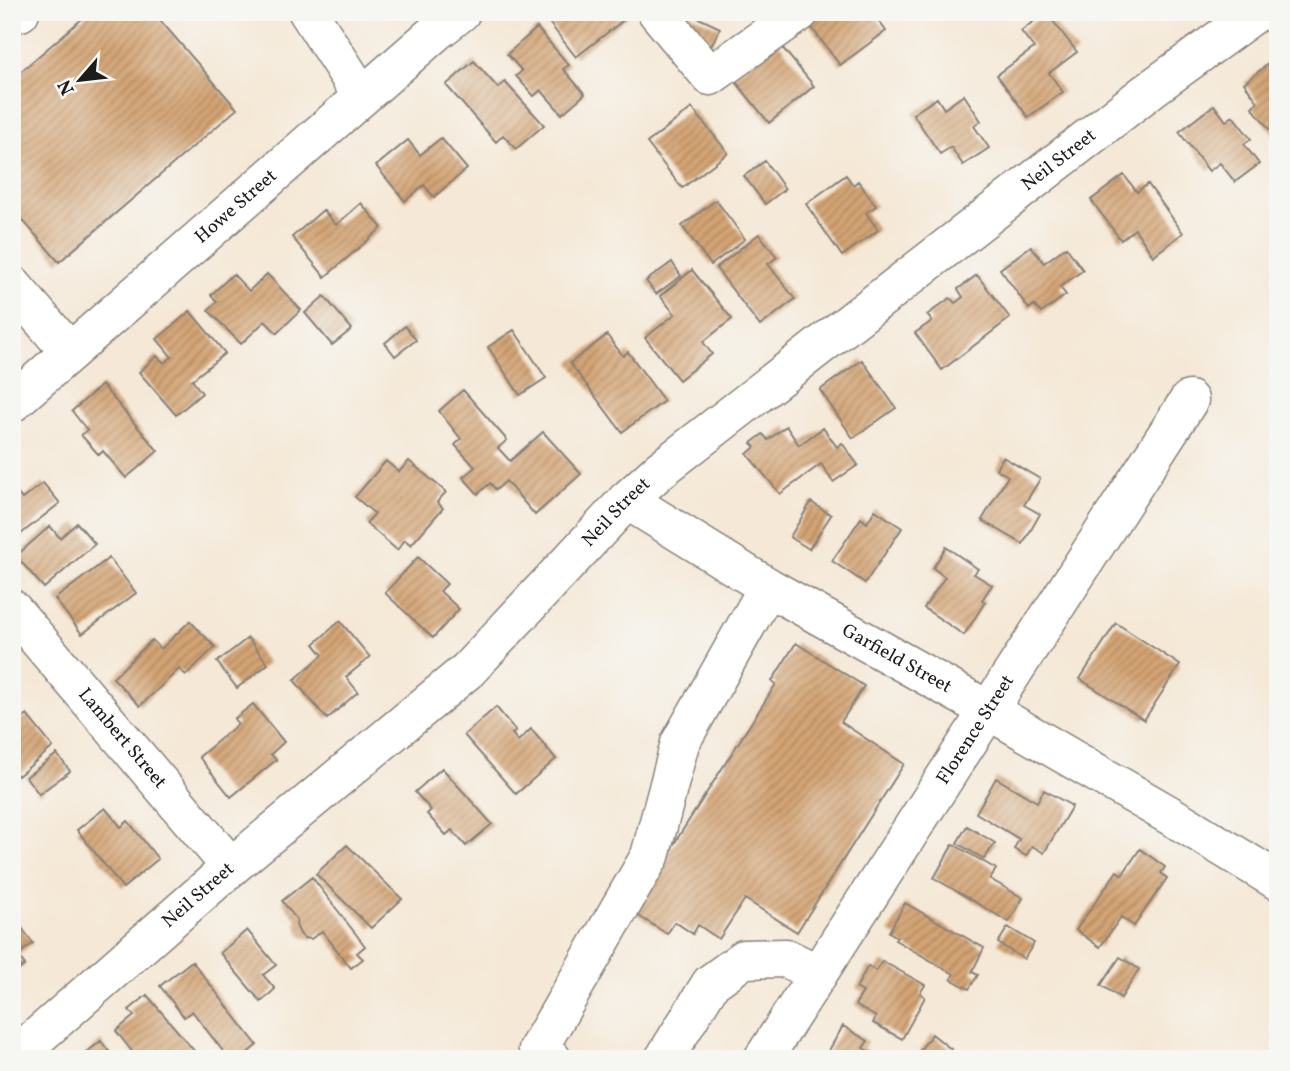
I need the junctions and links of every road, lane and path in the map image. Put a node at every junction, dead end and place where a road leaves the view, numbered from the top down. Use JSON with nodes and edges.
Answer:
{"nodes":[{"id":1,"x":20,"y":12,"type":"edge"},
{"id":2,"x":308,"y":12,"type":"edge"},
{"id":3,"x":461,"y":12,"type":"edge"},
{"id":4,"x":657,"y":12,"type":"edge"},
{"id":5,"x":800,"y":12,"type":"edge"},
{"id":6,"x":1257,"y":12,"type":"edge"},
{"id":7,"x":1267,"y":12,"type":"edge"},
{"id":8,"x":12,"y":14,"type":"edge"},
{"id":9,"x":1278,"y":28,"type":"edge"},
{"id":10,"x":362,"y":96,"type":"junction"},
{"id":11,"x":12,"y":285,"type":"edge"},
{"id":12,"x":70,"y":352,"type":"junction"},
{"id":13,"x":1189,"y":400,"type":"dead end"},
{"id":14,"x":12,"y":403,"type":"edge"},
{"id":15,"x":627,"y":500,"type":"junction"},
{"id":16,"x":768,"y":587,"type":"junction"},
{"id":17,"x":12,"y":609,"type":"edge"},
{"id":18,"x":988,"y":710,"type":"junction"},
{"id":19,"x":231,"y":867,"type":"junction"},
{"id":20,"x":1278,"y":881,"type":"edge"},
{"id":21,"x":818,"y":974,"type":"junction"},
{"id":22,"x":12,"y":1059,"type":"edge"},
{"id":23,"x":552,"y":1059,"type":"edge"},
{"id":24,"x":664,"y":1059,"type":"edge"},
{"id":25,"x":762,"y":1059,"type":"edge"}],
"edges":[{"from":1,"to":8,"type":"street"},
{"from":2,"to":10,"type":"street"},
{"from":3,"to":10,"type":"street","name":"Howe Street"},
{"from":4,"to":5,"type":"street"},
{"from":6,"to":15,"type":"street","name":"Neil Street"},
{"from":7,"to":9,"type":"street"},
{"from":10,"to":12,"type":"street","name":"Howe Street"},
{"from":11,"to":12,"type":"street"},
{"from":12,"to":14,"type":"street","name":"Howe Street"},
{"from":13,"to":18,"type":"street","name":"Florence Street"},
{"from":15,"to":16,"type":"street","name":"Garfield Street"},
{"from":15,"to":19,"type":"street","name":"Neil Street"},
{"from":16,"to":18,"type":"street","name":"Garfield Street"},
{"from":16,"to":23,"type":"street"},
{"from":17,"to":19,"type":"street","name":"Lambert Street"},
{"from":18,"to":20,"type":"street","name":"Garfield Street"},
{"from":18,"to":21,"type":"street","name":"Florence Street"},
{"from":19,"to":22,"type":"street","name":"Neil Street"},
{"from":21,"to":24,"type":"street"},
{"from":21,"to":25,"type":"street","name":"Florence Street"}]}
